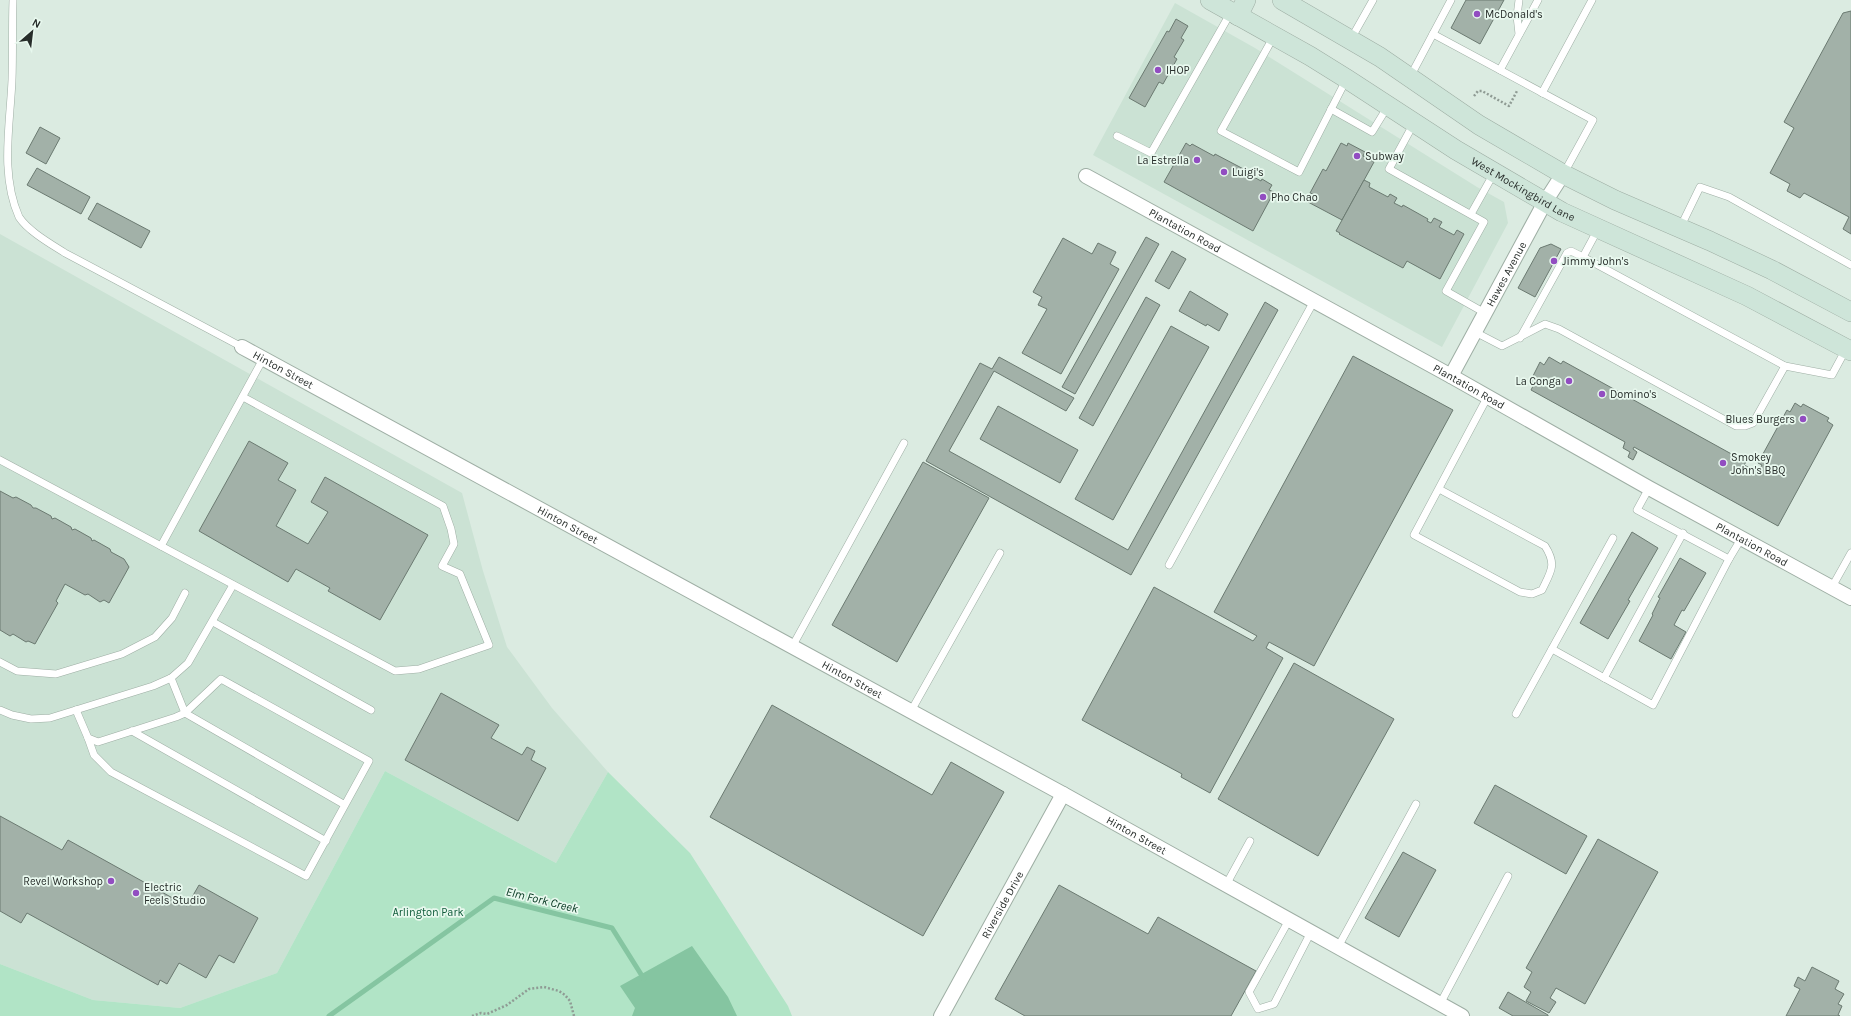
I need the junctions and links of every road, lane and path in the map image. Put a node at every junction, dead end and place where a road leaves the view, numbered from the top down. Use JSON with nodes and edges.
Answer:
{"nodes":[{"id":1,"x":12,"y":0,"type":"edge"},
{"id":2,"x":1210,"y":0,"type":"edge"},
{"id":3,"x":1282,"y":0,"type":"edge"},
{"id":4,"x":1451,"y":0,"type":"edge"},
{"id":5,"x":1519,"y":0,"type":"edge"},
{"id":6,"x":1538,"y":0,"type":"edge"},
{"id":7,"x":1592,"y":0,"type":"edge"},
{"id":8,"x":1370,"y":1,"type":"edge"},
{"id":9,"x":1238,"y":9,"type":"edge"},
{"id":10,"x":1433,"y":34,"type":"junction"},
{"id":11,"x":1519,"y":35,"type":"junction"},
{"id":12,"x":1274,"y":36,"type":"junction"},
{"id":13,"x":1351,"y":39,"type":"junction"},
{"id":14,"x":1500,"y":70,"type":"junction"},
{"id":15,"x":1410,"y":77,"type":"junction"},
{"id":16,"x":1347,"y":78,"type":"junction"},
{"id":17,"x":1517,"y":91,"type":"dead end"},
{"id":18,"x":1542,"y":93,"type":"junction"},
{"id":19,"x":1474,"y":96,"type":"dead end"},
{"id":20,"x":1388,"y":106,"type":"junction"},
{"id":21,"x":1331,"y":109,"type":"junction"},
{"id":22,"x":1414,"y":123,"type":"junction"},
{"id":23,"x":1117,"y":136,"type":"dead end"},
{"id":24,"x":1494,"y":173,"type":"junction"},
{"id":25,"x":1083,"y":174,"type":"dead end"},
{"id":26,"x":1563,"y":174,"type":"junction"},
{"id":27,"x":1545,"y":202,"type":"junction"},
{"id":28,"x":1471,"y":214,"type":"junction"},
{"id":29,"x":1598,"y":228,"type":"junction"},
{"id":30,"x":1680,"y":228,"type":"junction"},
{"id":31,"x":1583,"y":257,"type":"junction"},
{"id":32,"x":1851,"y":265,"type":"edge"},
{"id":33,"x":1314,"y":301,"type":"junction"},
{"id":34,"x":1851,"y":312,"type":"edge"},
{"id":35,"x":1485,"y":313,"type":"junction"},
{"id":36,"x":1475,"y":332,"type":"junction"},
{"id":37,"x":1520,"y":338,"type":"junction"},
{"id":38,"x":242,"y":347,"type":"joint"},
{"id":39,"x":1849,"y":347,"type":"edge"},
{"id":40,"x":263,"y":359,"type":"junction"},
{"id":41,"x":1785,"y":366,"type":"junction"},
{"id":42,"x":1451,"y":376,"type":"junction"},
{"id":43,"x":1488,"y":396,"type":"junction"},
{"id":44,"x":243,"y":397,"type":"junction"},
{"id":45,"x":904,"y":443,"type":"dead end"},
{"id":46,"x":0,"y":460,"type":"edge"},
{"id":47,"x":1649,"y":488,"type":"junction"},
{"id":48,"x":1439,"y":489,"type":"junction"},
{"id":49,"x":1683,"y":534,"type":"junction"},
{"id":50,"x":1613,"y":538,"type":"dead end"},
{"id":51,"x":1741,"y":539,"type":"junction"},
{"id":52,"x":161,"y":546,"type":"junction"},
{"id":53,"x":1851,"y":552,"type":"edge"},
{"id":54,"x":1000,"y":553,"type":"dead end"},
{"id":55,"x":1729,"y":559,"type":"junction"},
{"id":56,"x":1169,"y":565,"type":"dead end"},
{"id":57,"x":233,"y":585,"type":"junction"},
{"id":58,"x":1832,"y":587,"type":"junction"},
{"id":59,"x":186,"y":592,"type":"dead end"},
{"id":60,"x":1851,"y":598,"type":"edge"},
{"id":61,"x":213,"y":622,"type":"junction"},
{"id":62,"x":792,"y":647,"type":"junction"},
{"id":63,"x":1552,"y":649,"type":"junction"},
{"id":64,"x":0,"y":662,"type":"edge"},
{"id":65,"x":171,"y":678,"type":"junction"},
{"id":66,"x":1604,"y":678,"type":"junction"},
{"id":67,"x":0,"y":710,"type":"edge"},
{"id":68,"x":76,"y":710,"type":"junction"},
{"id":69,"x":371,"y":710,"type":"dead end"},
{"id":70,"x":911,"y":711,"type":"junction"},
{"id":71,"x":185,"y":713,"type":"junction"},
{"id":72,"x":1516,"y":714,"type":"dead end"},
{"id":73,"x":132,"y":731,"type":"junction"},
{"id":74,"x":88,"y":738,"type":"junction"},
{"id":75,"x":1063,"y":794,"type":"junction"},
{"id":76,"x":1416,"y":804,"type":"dead end"},
{"id":77,"x":345,"y":805,"type":"junction"},
{"id":78,"x":326,"y":841,"type":"junction"},
{"id":79,"x":1250,"y":841,"type":"dead end"},
{"id":80,"x":1508,"y":876,"type":"dead end"},
{"id":81,"x":1226,"y":885,"type":"junction"},
{"id":82,"x":1289,"y":920,"type":"junction"},
{"id":83,"x":1311,"y":932,"type":"junction"},
{"id":84,"x":1338,"y":947,"type":"junction"},
{"id":85,"x":1440,"y":1004,"type":"junction"},
{"id":86,"x":1256,"y":1013,"type":"edge"},
{"id":87,"x":472,"y":1016,"type":"edge"},
{"id":88,"x":574,"y":1016,"type":"edge"},
{"id":89,"x":941,"y":1016,"type":"edge"},
{"id":90,"x":1462,"y":1016,"type":"edge"}],
"edges":[{"from":1,"to":38,"type":"lane"},
{"from":2,"to":9,"type":"main road","name":"West Mockingbird Lane"},
{"from":3,"to":13,"type":"main road"},
{"from":4,"to":10,"type":"lane"},
{"from":5,"to":11,"type":"lane"},
{"from":6,"to":11,"type":"lane"},
{"from":7,"to":18,"type":"lane"},
{"from":8,"to":13,"type":"lane"},
{"from":9,"to":12,"type":"main road","name":"West Mockingbird Lane"},
{"from":9,"to":23,"type":"lane"},
{"from":10,"to":14,"type":"lane"},
{"from":10,"to":15,"type":"lane"},
{"from":11,"to":14,"type":"lane"},
{"from":12,"to":16,"type":"main road","name":"West Mockingbird Lane"},
{"from":12,"to":21,"type":"lane"},
{"from":13,"to":15,"type":"main road"},
{"from":14,"to":18,"type":"lane"},
{"from":15,"to":26,"type":"main road"},
{"from":16,"to":20,"type":"main road","name":"West Mockingbird Lane"},
{"from":16,"to":21,"type":"lane"},
{"from":17,"to":19,"type":"path"},
{"from":18,"to":26,"type":"lane"},
{"from":20,"to":21,"type":"lane"},
{"from":20,"to":22,"type":"main road","name":"West Mockingbird Lane"},
{"from":22,"to":24,"type":"main road","name":"West Mockingbird Lane"},
{"from":22,"to":28,"type":"lane"},
{"from":24,"to":27,"type":"main road","name":"West Mockingbird Lane"},
{"from":24,"to":28,"type":"lane"},
{"from":25,"to":33,"type":"street","name":"Plantation Road"},
{"from":26,"to":27,"type":"street","name":"Hawes Avenue"},
{"from":26,"to":30,"type":"main road"},
{"from":27,"to":29,"type":"main road","name":"West Mockingbird Lane"},
{"from":27,"to":35,"type":"street","name":"Hawes Avenue"},
{"from":28,"to":35,"type":"lane"},
{"from":29,"to":31,"type":"lane"},
{"from":29,"to":39,"type":"main road","name":"West Mockingbird Lane"},
{"from":30,"to":32,"type":"lane"},
{"from":30,"to":34,"type":"main road"},
{"from":31,"to":37,"type":"lane"},
{"from":31,"to":41,"type":"lane"},
{"from":33,"to":42,"type":"street","name":"Plantation Road"},
{"from":33,"to":56,"type":"lane"},
{"from":35,"to":36,"type":"street","name":"Hawes Avenue"},
{"from":36,"to":37,"type":"lane"},
{"from":36,"to":42,"type":"street","name":"Hawes Avenue"},
{"from":37,"to":41,"type":"lane"},
{"from":38,"to":40,"type":"street","name":"Hinton Street"},
{"from":39,"to":41,"type":"lane"},
{"from":40,"to":44,"type":"lane"},
{"from":40,"to":62,"type":"street","name":"Hinton Street"},
{"from":42,"to":43,"type":"street","name":"Plantation Road"},
{"from":43,"to":47,"type":"street","name":"Plantation Road"},
{"from":43,"to":48,"type":"lane"},
{"from":44,"to":52,"type":"lane"},
{"from":44,"to":57,"type":"lane"},
{"from":45,"to":62,"type":"lane"},
{"from":46,"to":52,"type":"lane"},
{"from":47,"to":49,"type":"lane"},
{"from":47,"to":51,"type":"street","name":"Plantation Road"},
{"from":48,"to":48,"type":"lane"},
{"from":49,"to":55,"type":"lane"},
{"from":49,"to":66,"type":"lane"},
{"from":50,"to":63,"type":"lane"},
{"from":51,"to":55,"type":"lane"},
{"from":51,"to":58,"type":"street","name":"Plantation Road"},
{"from":52,"to":57,"type":"lane"},
{"from":53,"to":58,"type":"lane"},
{"from":54,"to":70,"type":"lane"},
{"from":55,"to":66,"type":"lane"},
{"from":57,"to":61,"type":"lane"},
{"from":58,"to":60,"type":"street","name":"Plantation Road"},
{"from":59,"to":64,"type":"lane"},
{"from":61,"to":65,"type":"lane"},
{"from":61,"to":69,"type":"lane"},
{"from":62,"to":70,"type":"street","name":"Hinton Street"},
{"from":63,"to":66,"type":"lane"},
{"from":63,"to":72,"type":"lane"},
{"from":65,"to":68,"type":"lane"},
{"from":65,"to":71,"type":"lane"},
{"from":67,"to":68,"type":"lane"},
{"from":68,"to":74,"type":"lane"},
{"from":70,"to":75,"type":"street","name":"Hinton Street"},
{"from":71,"to":73,"type":"lane"},
{"from":71,"to":77,"type":"lane"},
{"from":71,"to":77,"type":"lane"},
{"from":73,"to":74,"type":"lane"},
{"from":73,"to":78,"type":"lane"},
{"from":74,"to":78,"type":"lane"},
{"from":75,"to":81,"type":"street","name":"Hinton Street"},
{"from":75,"to":89,"type":"street","name":"Riverside Drive"},
{"from":76,"to":84,"type":"lane"},
{"from":77,"to":78,"type":"lane"},
{"from":79,"to":81,"type":"lane"},
{"from":80,"to":85,"type":"lane"},
{"from":81,"to":82,"type":"street","name":"Hinton Street"},
{"from":82,"to":83,"type":"street","name":"Hinton Street"},
{"from":82,"to":86,"type":"lane"},
{"from":83,"to":84,"type":"street","name":"Hinton Street"},
{"from":83,"to":86,"type":"lane"},
{"from":84,"to":85,"type":"street","name":"Hinton Street"},
{"from":85,"to":90,"type":"street","name":"Hinton Street"},
{"from":87,"to":88,"type":"path"}]}
